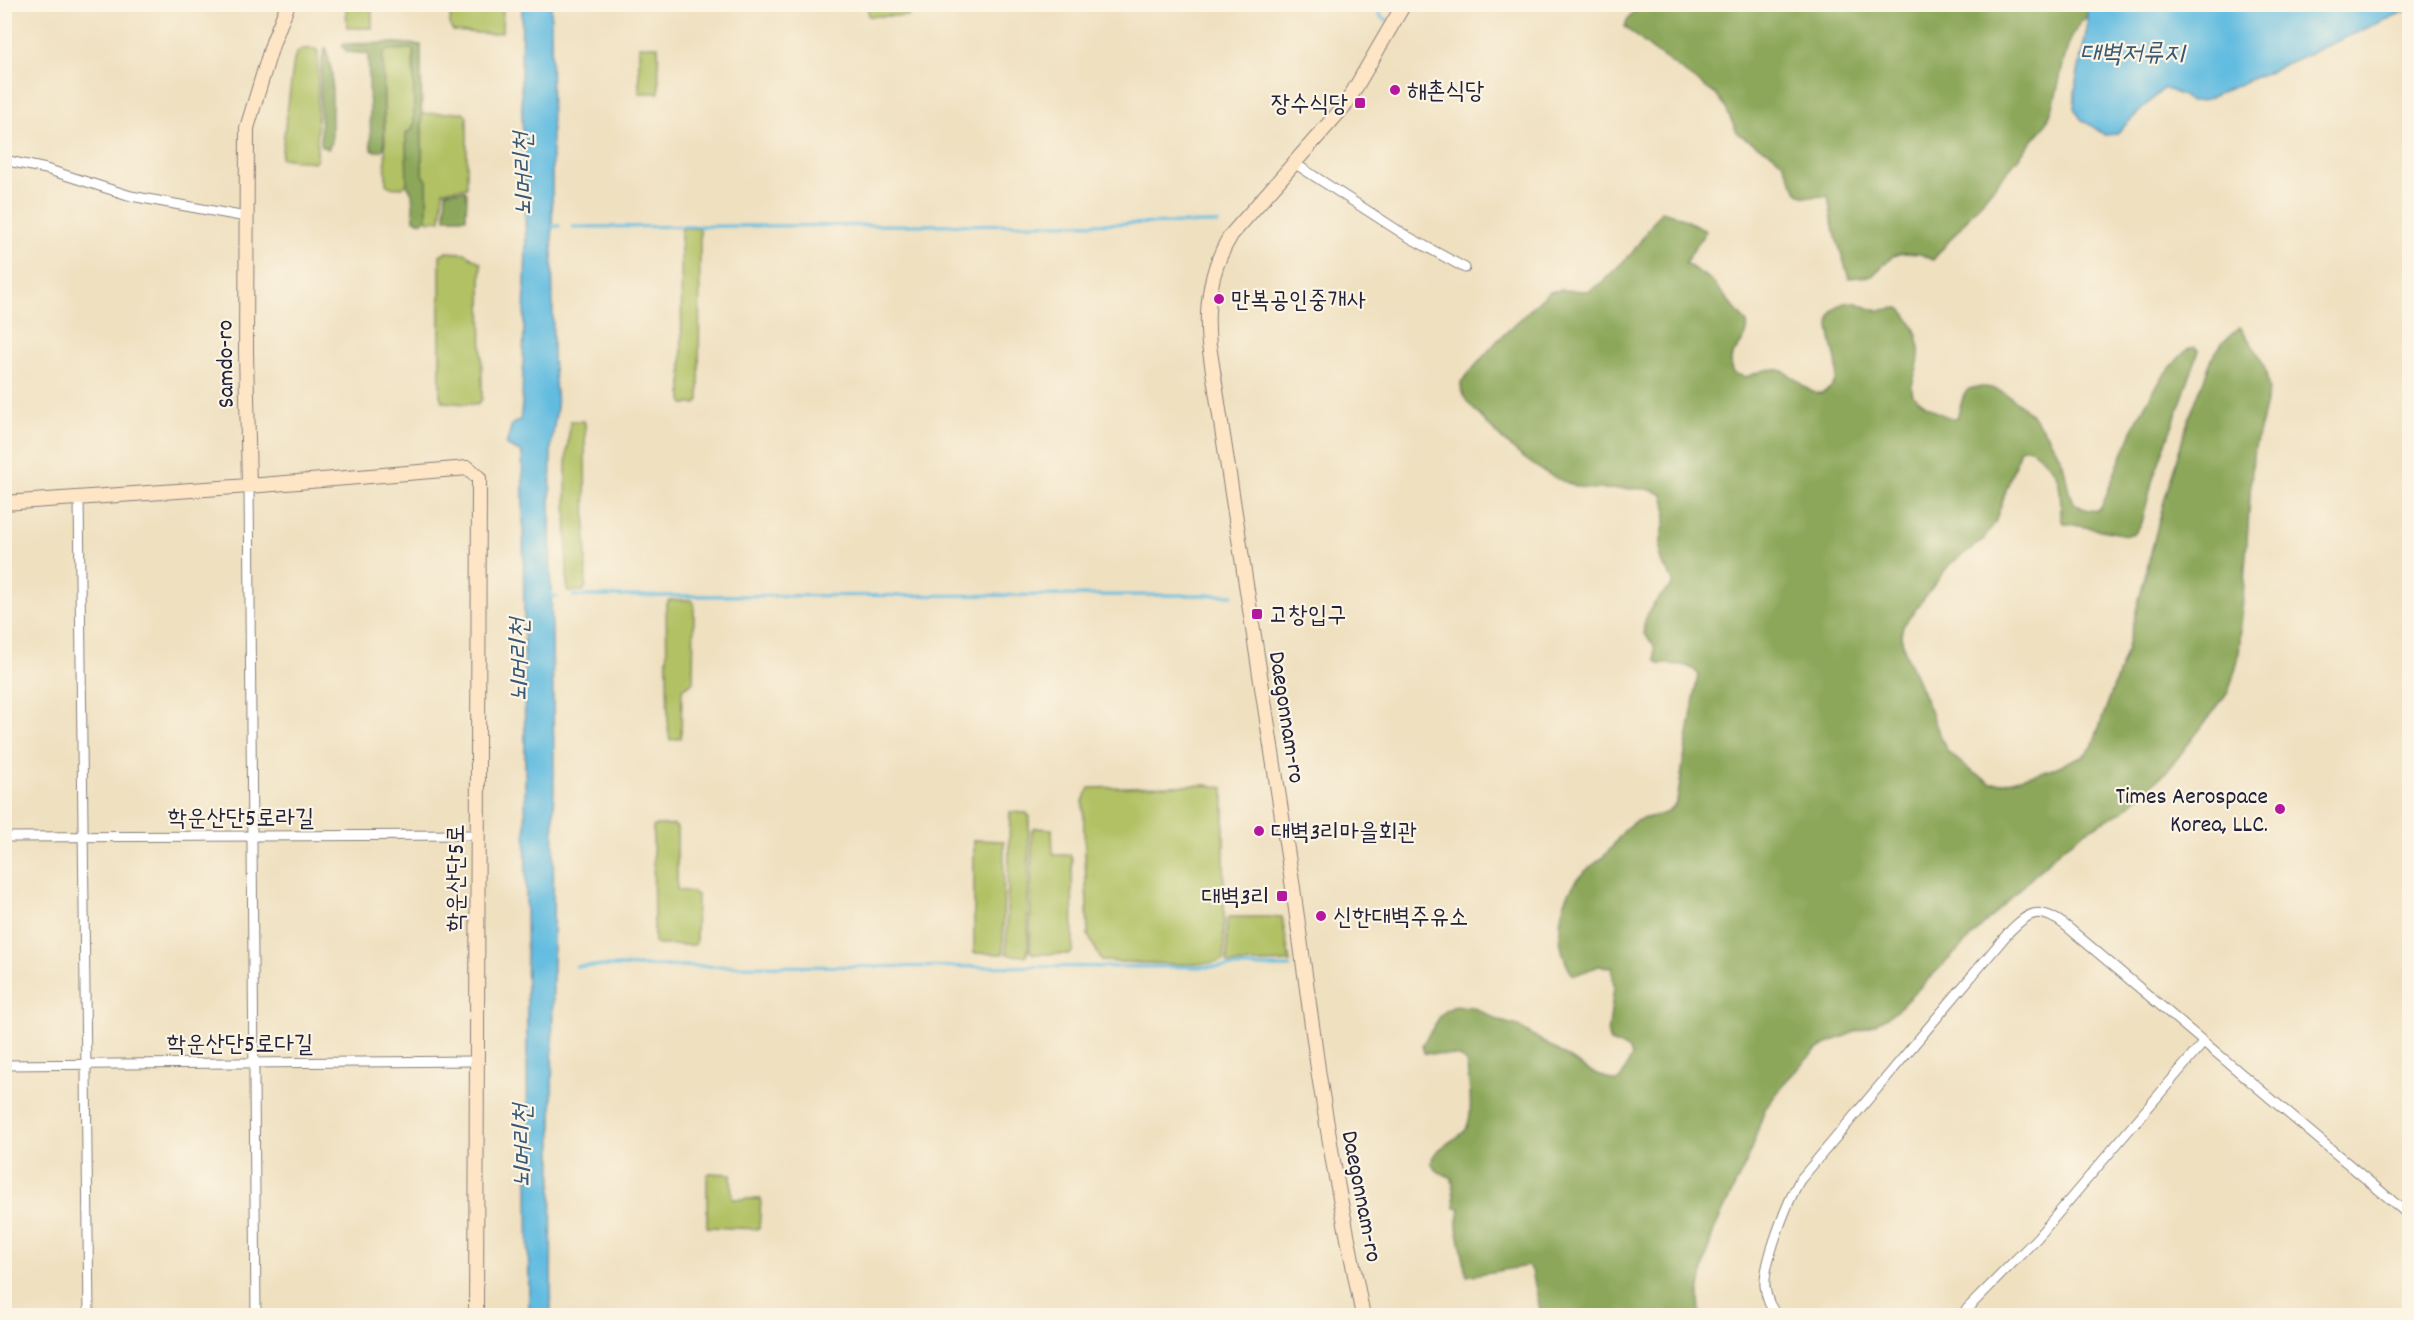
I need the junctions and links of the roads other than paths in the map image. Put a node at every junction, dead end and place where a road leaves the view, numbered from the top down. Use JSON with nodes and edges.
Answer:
{"nodes":[{"id":1,"x":288,"y":4,"type":"edge"},
{"id":2,"x":1404,"y":4,"type":"edge"},
{"id":3,"x":4,"y":159,"type":"edge"},
{"id":4,"x":1294,"y":163,"type":"junction"},
{"id":5,"x":246,"y":218,"type":"junction"},
{"id":6,"x":1464,"y":267,"type":"dead end"},
{"id":7,"x":249,"y":486,"type":"junction"},
{"id":8,"x":79,"y":498,"type":"junction"},
{"id":9,"x":4,"y":503,"type":"edge"},
{"id":10,"x":477,"y":835,"type":"junction"},
{"id":11,"x":250,"y":836,"type":"junction"},
{"id":12,"x":4,"y":837,"type":"edge"},
{"id":13,"x":82,"y":837,"type":"junction"},
{"id":14,"x":2203,"y":1043,"type":"junction"},
{"id":15,"x":477,"y":1061,"type":"junction"},
{"id":16,"x":253,"y":1063,"type":"junction"},
{"id":17,"x":85,"y":1064,"type":"junction"},
{"id":18,"x":4,"y":1065,"type":"edge"},
{"id":19,"x":2409,"y":1216,"type":"edge"},
{"id":20,"x":1960,"y":1315,"type":"edge"},
{"id":21,"x":88,"y":1316,"type":"edge"},
{"id":22,"x":256,"y":1316,"type":"edge"},
{"id":23,"x":476,"y":1316,"type":"edge"},
{"id":24,"x":1363,"y":1316,"type":"edge"},
{"id":25,"x":1778,"y":1316,"type":"edge"}],
"edges":[{"from":1,"to":5,"type":"street","name":"Samdo-ro"},
{"from":2,"to":4,"type":"street","name":"Daegonnam-ro"},
{"from":3,"to":5,"type":"street"},
{"from":4,"to":6,"type":"street"},
{"from":4,"to":24,"type":"street","name":"Daegonnam-ro"},
{"from":5,"to":7,"type":"street","name":"Samdo-ro"},
{"from":7,"to":8,"type":"street"},
{"from":7,"to":10,"type":"street","name":"학운산단5로"},
{"from":7,"to":11,"type":"street"},
{"from":8,"to":9,"type":"street"},
{"from":8,"to":13,"type":"street"},
{"from":10,"to":11,"type":"street","name":"학운산단5로라길"},
{"from":10,"to":15,"type":"street","name":"학운산단5로"},
{"from":11,"to":13,"type":"street","name":"학운산단5로라길"},
{"from":11,"to":16,"type":"street"},
{"from":12,"to":13,"type":"street","name":"학운산단5로라길"},
{"from":13,"to":17,"type":"street"},
{"from":14,"to":19,"type":"street"},
{"from":14,"to":20,"type":"street"},
{"from":14,"to":25,"type":"street"},
{"from":15,"to":16,"type":"street","name":"학운산단5로다길"},
{"from":15,"to":23,"type":"street","name":"학운산단5로"},
{"from":16,"to":17,"type":"street","name":"학운산단5로다길"},
{"from":16,"to":22,"type":"street"},
{"from":17,"to":18,"type":"street","name":"학운산단5로다길"},
{"from":17,"to":21,"type":"street"}]}
